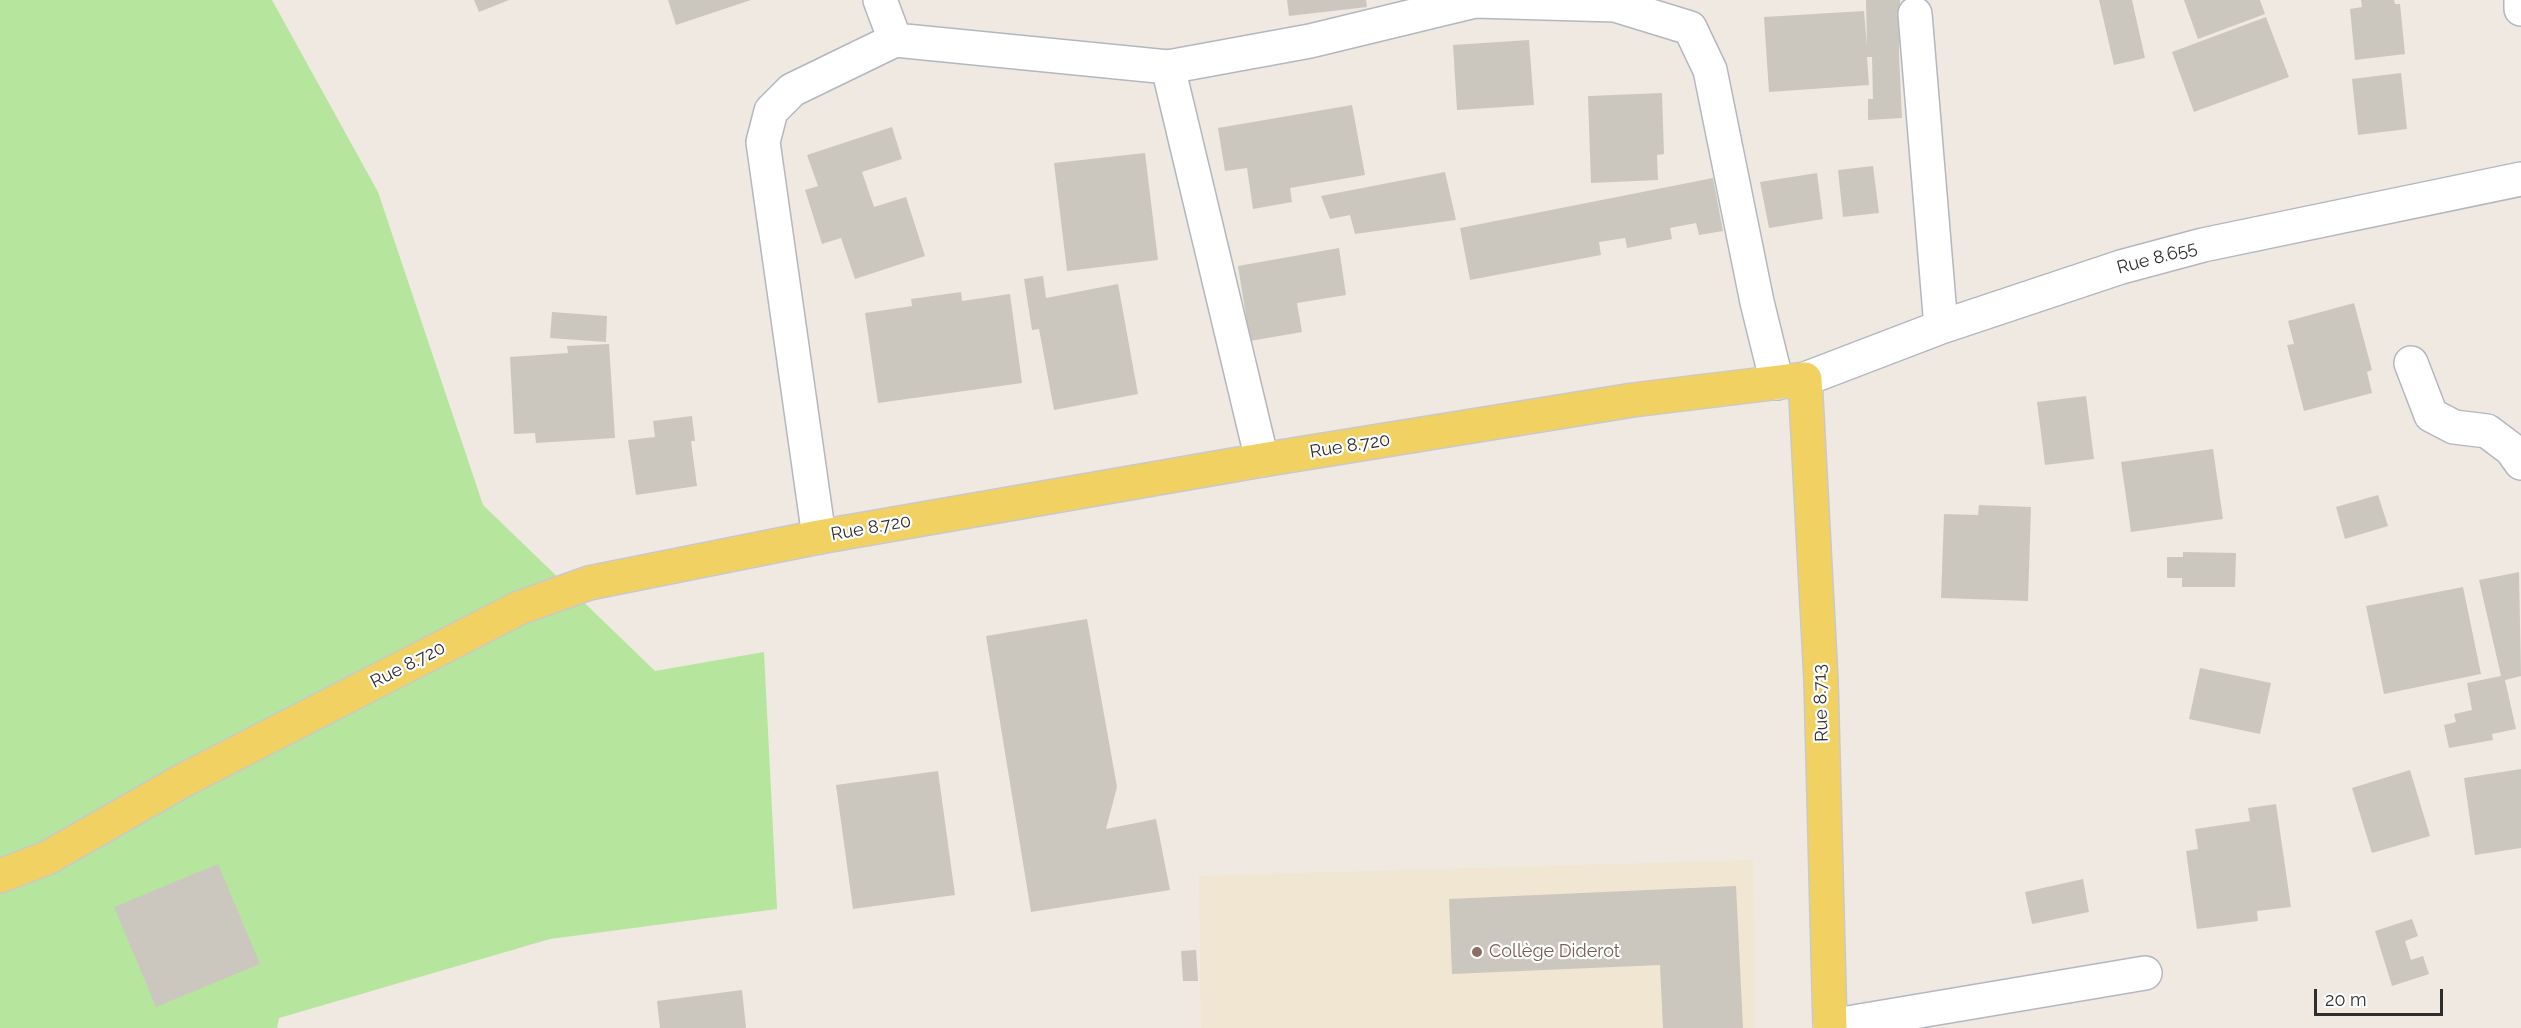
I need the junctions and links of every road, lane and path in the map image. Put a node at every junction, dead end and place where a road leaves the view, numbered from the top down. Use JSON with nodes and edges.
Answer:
{"nodes":[{"id":1,"x":880,"y":0,"type":"edge"},
{"id":2,"x":2521,"y":0,"type":"edge"},
{"id":3,"x":2521,"y":9,"type":"edge"},
{"id":4,"x":1915,"y":14,"type":"dead end"},
{"id":5,"x":895,"y":40,"type":"junction"},
{"id":6,"x":1168,"y":67,"type":"junction"},
{"id":7,"x":2521,"y":179,"type":"edge"},
{"id":8,"x":1941,"y":327,"type":"junction"},
{"id":9,"x":2411,"y":363,"type":"dead end"},
{"id":10,"x":1791,"y":381,"type":"junction"},
{"id":11,"x":1262,"y":460,"type":"junction"},
{"id":12,"x":2521,"y":464,"type":"edge"},
{"id":13,"x":819,"y":537,"type":"junction"},
{"id":14,"x":0,"y":876,"type":"edge"},
{"id":15,"x":2145,"y":973,"type":"dead end"},
{"id":16,"x":1830,"y":1027,"type":"edge"}],
"edges":[{"from":1,"to":5,"type":"street"},
{"from":2,"to":3,"type":"street"},
{"from":4,"to":8,"type":"street"},
{"from":5,"to":6,"type":"street"},
{"from":5,"to":13,"type":"street"},
{"from":6,"to":10,"type":"street"},
{"from":6,"to":11,"type":"street"},
{"from":7,"to":8,"type":"street","name":"Rue 8.655"},
{"from":8,"to":10,"type":"street","name":"Rue 8.655"},
{"from":9,"to":12,"type":"street"},
{"from":10,"to":11,"type":"main road","name":"Rue 8.720"},
{"from":10,"to":16,"type":"main road","name":"Rue 8.713"},
{"from":11,"to":13,"type":"main road","name":"Rue 8.720"},
{"from":13,"to":14,"type":"main road","name":"Rue 8.720"},
{"from":15,"to":16,"type":"street"}]}
